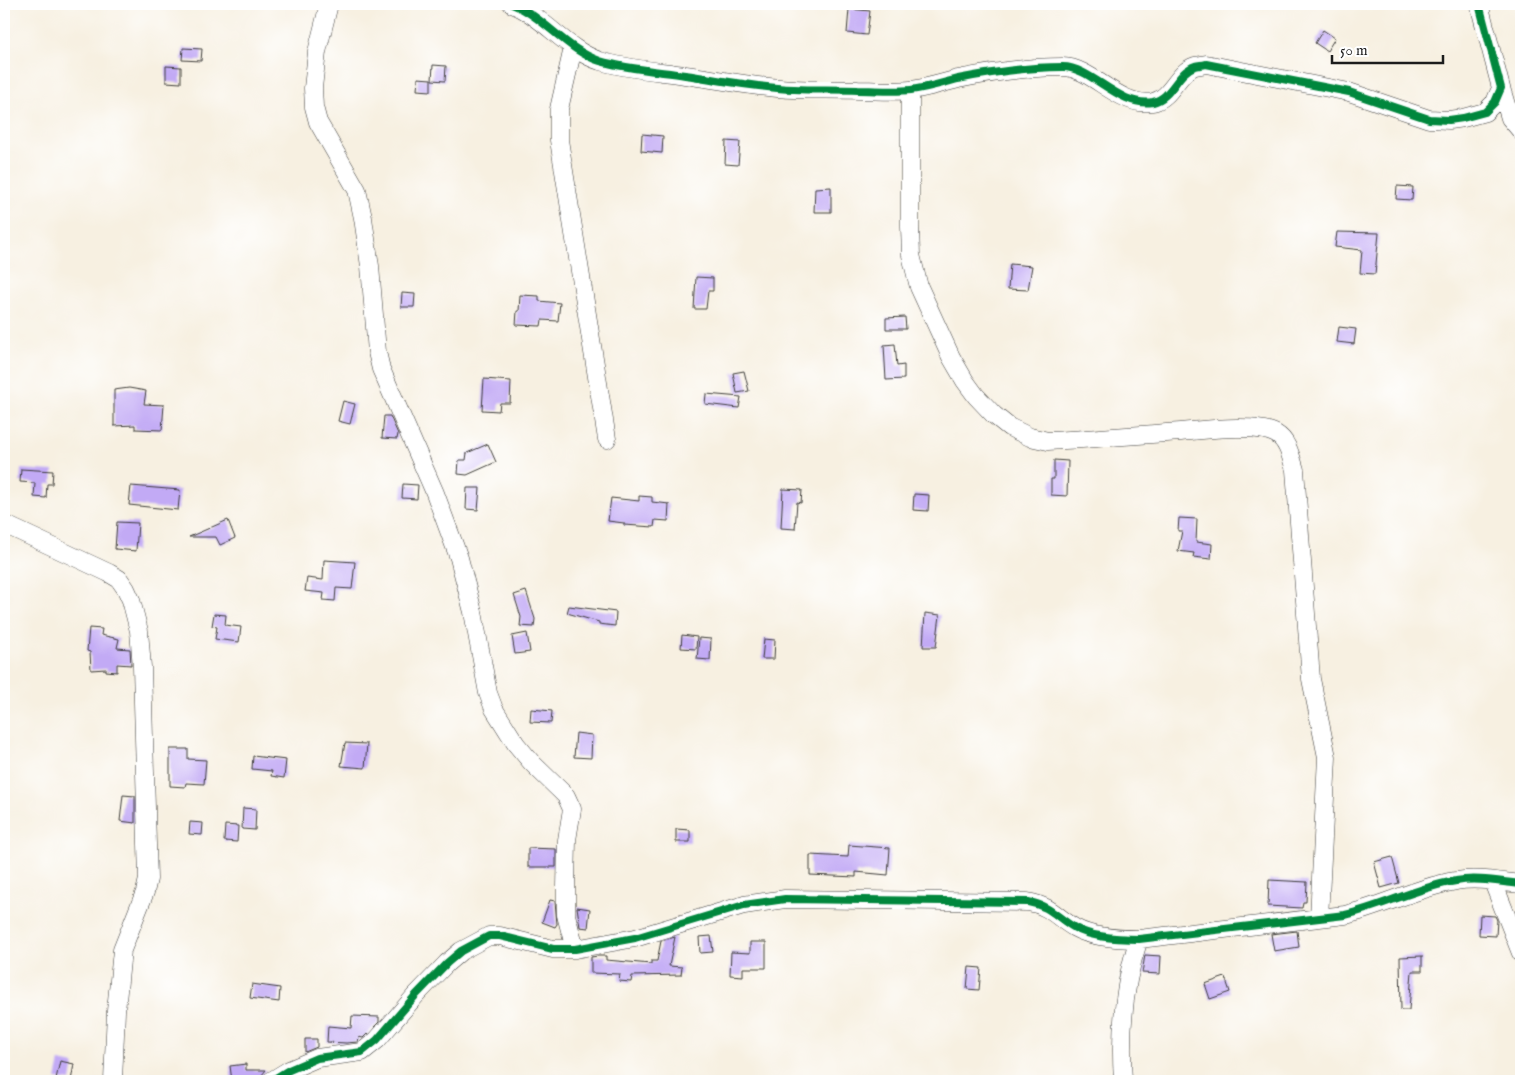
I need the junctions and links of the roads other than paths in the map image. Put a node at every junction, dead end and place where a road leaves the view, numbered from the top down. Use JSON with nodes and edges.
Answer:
{"nodes":[{"id":1,"x":329,"y":4,"type":"edge"},
{"id":2,"x":512,"y":4,"type":"edge"},
{"id":3,"x":1480,"y":4,"type":"edge"},
{"id":4,"x":573,"y":48,"type":"junction"},
{"id":5,"x":1500,"y":88,"type":"junction"},
{"id":6,"x":910,"y":90,"type":"junction"},
{"id":7,"x":1521,"y":131,"type":"edge"},
{"id":8,"x":607,"y":439,"type":"dead end"},
{"id":9,"x":4,"y":524,"type":"edge"},
{"id":10,"x":1493,"y":882,"type":"junction"},
{"id":11,"x":1521,"y":884,"type":"edge"},
{"id":12,"x":1319,"y":918,"type":"junction"},
{"id":13,"x":1139,"y":939,"type":"junction"},
{"id":14,"x":575,"y":949,"type":"junction"},
{"id":15,"x":1521,"y":953,"type":"edge"},
{"id":16,"x":113,"y":1081,"type":"edge"},
{"id":17,"x":271,"y":1081,"type":"edge"},
{"id":18,"x":1123,"y":1081,"type":"edge"}],
"edges":[{"from":1,"to":14,"type":"street"},
{"from":2,"to":4,"type":"street"},
{"from":3,"to":5,"type":"street"},
{"from":4,"to":6,"type":"street"},
{"from":4,"to":8,"type":"street"},
{"from":5,"to":6,"type":"street"},
{"from":5,"to":7,"type":"street"},
{"from":6,"to":12,"type":"street"},
{"from":9,"to":16,"type":"street"},
{"from":10,"to":11,"type":"street"},
{"from":10,"to":12,"type":"street"},
{"from":10,"to":15,"type":"street"},
{"from":12,"to":13,"type":"street"},
{"from":13,"to":14,"type":"street"},
{"from":13,"to":18,"type":"street"},
{"from":14,"to":17,"type":"street"}]}
